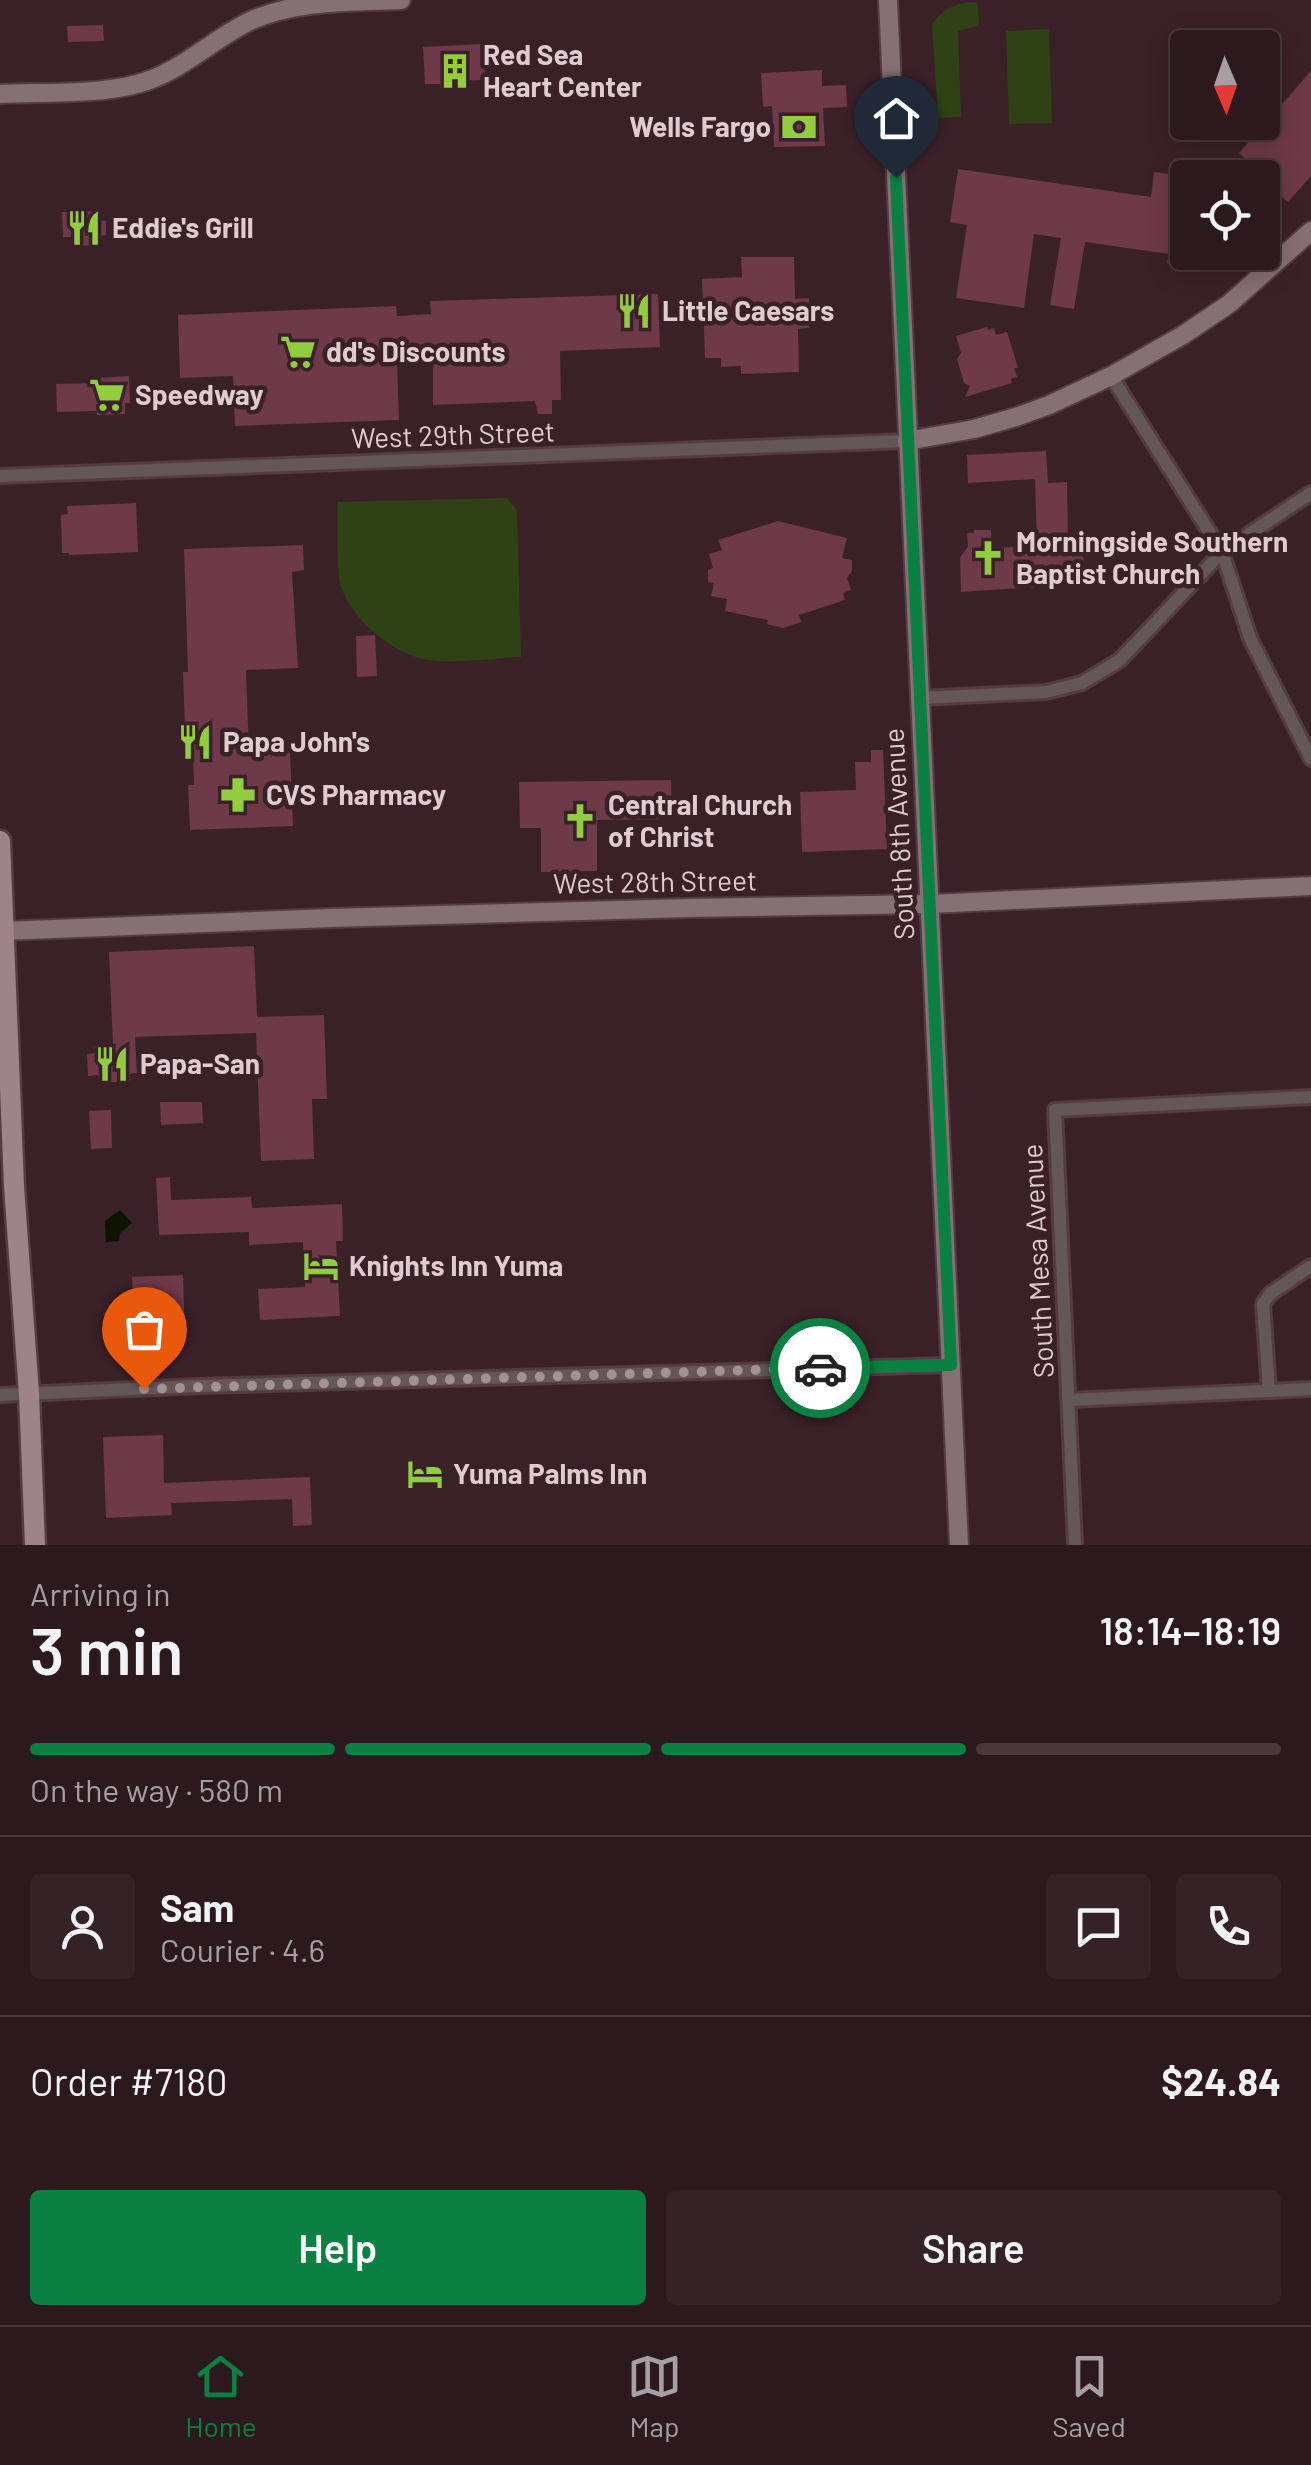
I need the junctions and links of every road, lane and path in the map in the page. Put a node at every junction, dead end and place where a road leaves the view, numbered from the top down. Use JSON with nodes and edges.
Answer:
{"nodes":[{"id":1,"x":401,"y":0,"type":"edge"},
{"id":2,"x":888,"y":0,"type":"edge"},
{"id":3,"x":0,"y":94,"type":"edge"},
{"id":4,"x":1311,"y":232,"type":"edge"},
{"id":5,"x":1111,"y":376,"type":"junction"},
{"id":6,"x":907,"y":441,"type":"junction"},
{"id":7,"x":0,"y":476,"type":"edge"},
{"id":8,"x":1311,"y":493,"type":"edge"},
{"id":9,"x":1222,"y":552,"type":"junction"},
{"id":10,"x":920,"y":698,"type":"junction"},
{"id":11,"x":1311,"y":759,"type":"edge"},
{"id":12,"x":0,"y":841,"type":"edge"},
{"id":13,"x":1311,"y":886,"type":"edge"},
{"id":14,"x":930,"y":904,"type":"junction"},
{"id":15,"x":2,"y":932,"type":"edge"},
{"id":16,"x":1311,"y":1097,"type":"edge"},
{"id":17,"x":1311,"y":1266,"type":"edge"},
{"id":18,"x":951,"y":1365,"type":"junction"},
{"id":19,"x":1311,"y":1389,"type":"edge"},
{"id":20,"x":1269,"y":1391,"type":"junction"},
{"id":21,"x":30,"y":1394,"type":"junction"},
{"id":22,"x":0,"y":1395,"type":"edge"},
{"id":23,"x":1070,"y":1400,"type":"junction"},
{"id":24,"x":35,"y":1545,"type":"edge"},
{"id":25,"x":960,"y":1545,"type":"edge"},
{"id":26,"x":1075,"y":1545,"type":"edge"}],
"edges":[{"from":1,"to":3,"type":"street"},
{"from":2,"to":6,"type":"street","name":"South 8th Avenue"},
{"from":4,"to":5,"type":"street"},
{"from":5,"to":6,"type":"street"},
{"from":5,"to":9,"type":"street"},
{"from":6,"to":7,"type":"street","name":"West 29th Street"},
{"from":6,"to":10,"type":"street","name":"South 8th Avenue"},
{"from":8,"to":9,"type":"street"},
{"from":9,"to":10,"type":"street"},
{"from":9,"to":11,"type":"street"},
{"from":10,"to":14,"type":"street","name":"South 8th Avenue"},
{"from":12,"to":15,"type":"main road"},
{"from":13,"to":14,"type":"street","name":"West 28th Street"},
{"from":14,"to":15,"type":"street","name":"West 28th Street"},
{"from":14,"to":18,"type":"street","name":"South 8th Avenue"},
{"from":15,"to":21,"type":"main road"},
{"from":16,"to":23,"type":"street","name":"South Mesa Avenue"},
{"from":17,"to":20,"type":"street"},
{"from":18,"to":21,"type":"street"},
{"from":18,"to":25,"type":"street","name":"South 8th Avenue"},
{"from":19,"to":20,"type":"street"},
{"from":20,"to":23,"type":"street"},
{"from":21,"to":22,"type":"street"},
{"from":21,"to":24,"type":"main road"},
{"from":23,"to":26,"type":"street","name":"South Mesa Avenue"}]}
